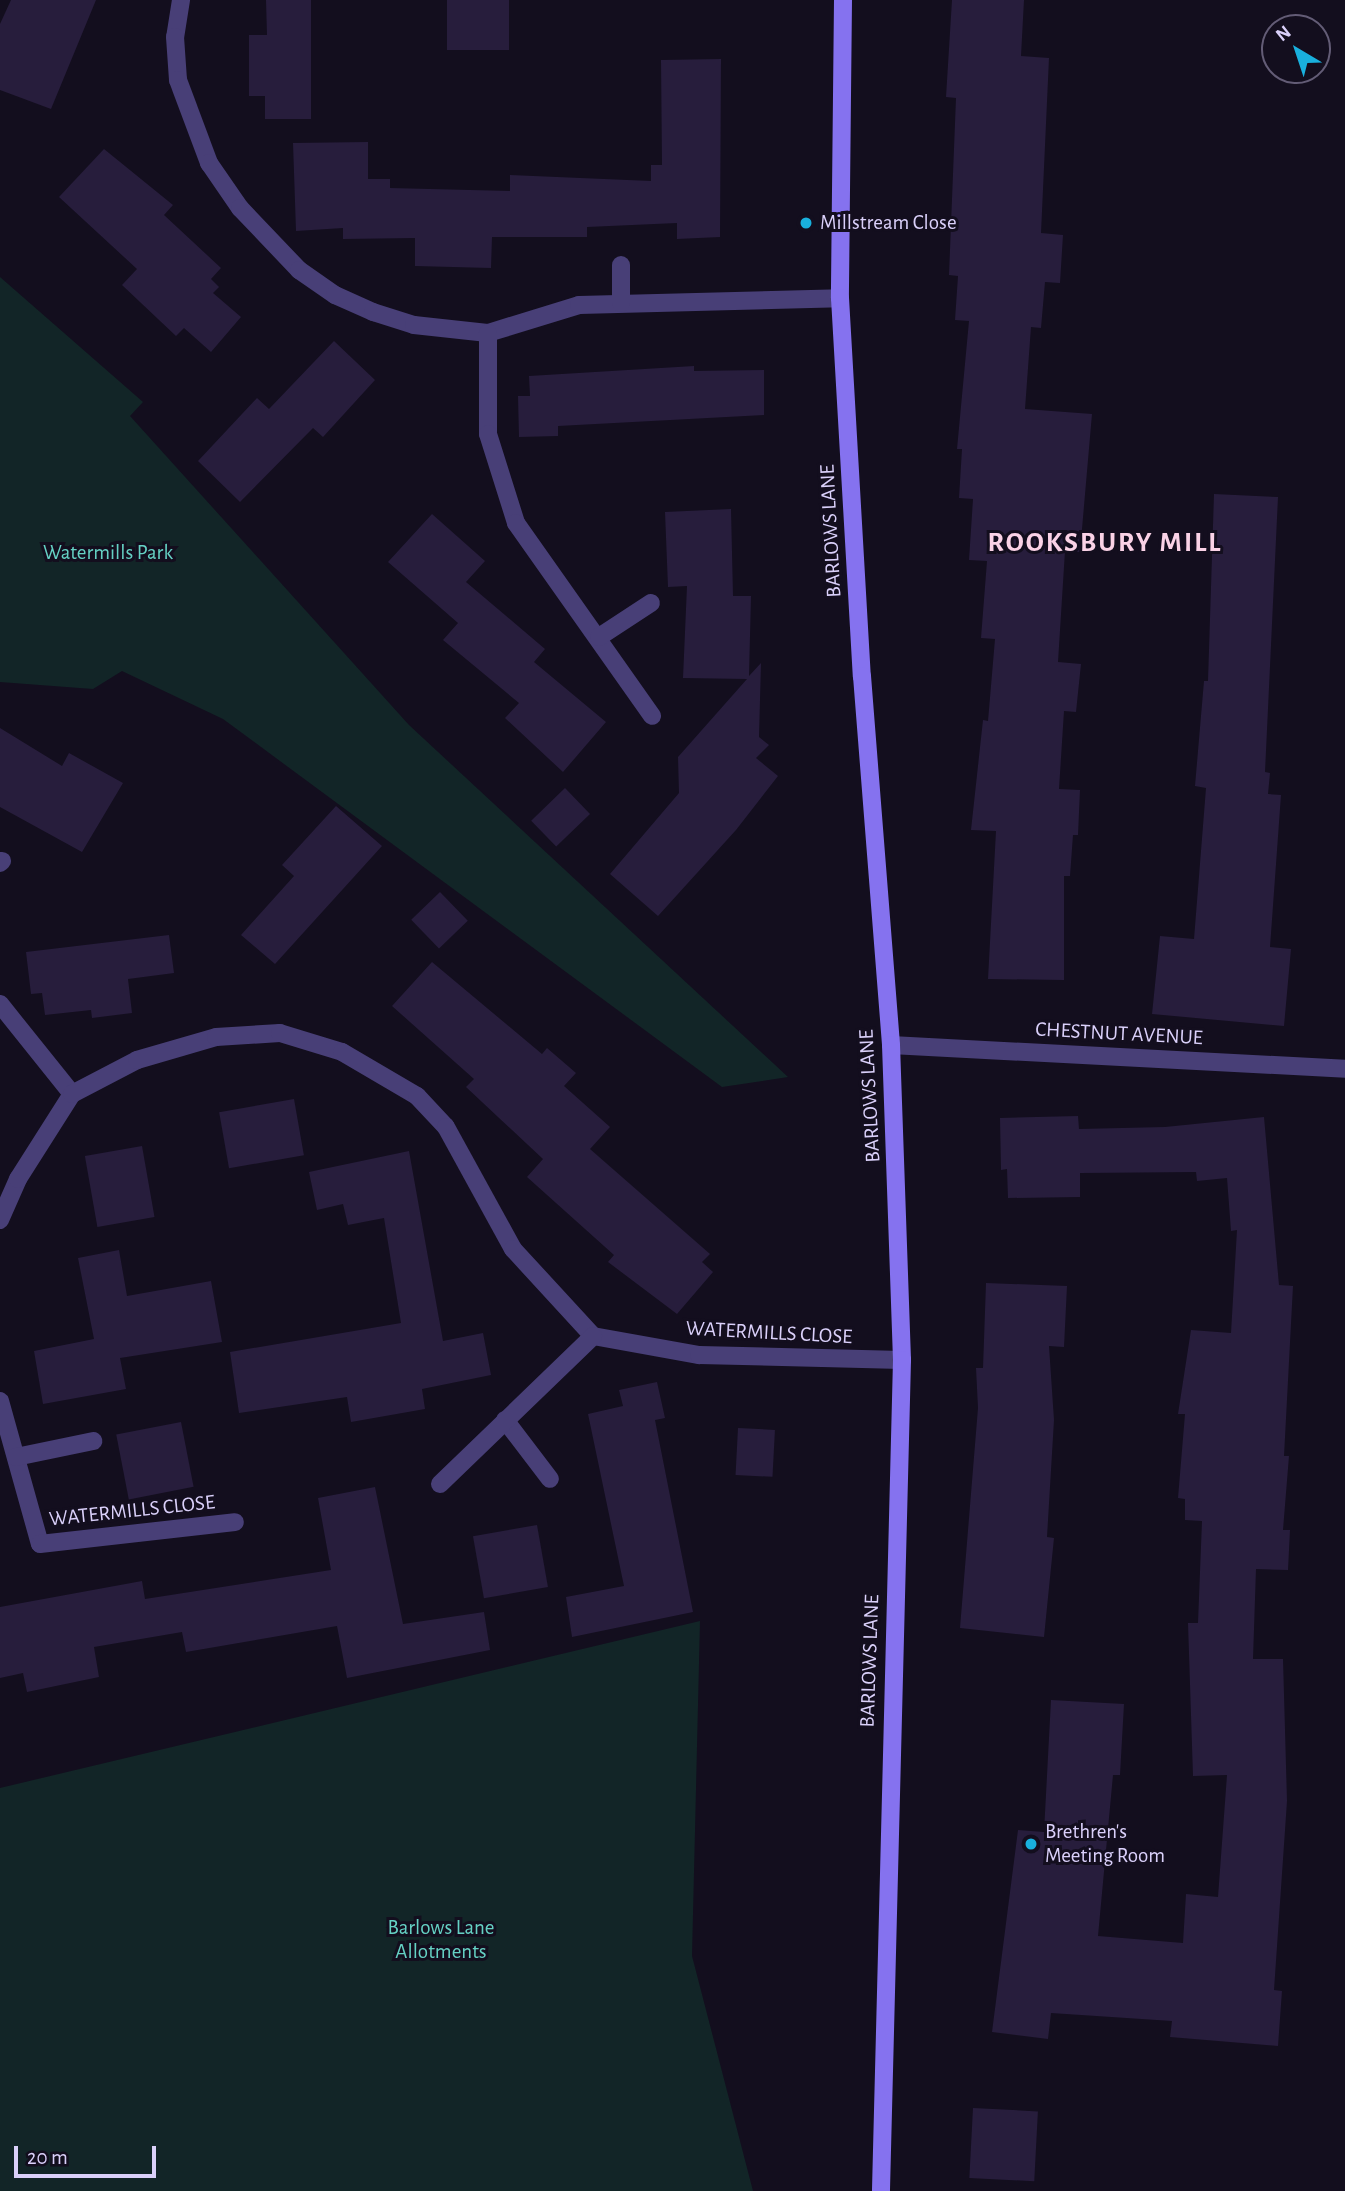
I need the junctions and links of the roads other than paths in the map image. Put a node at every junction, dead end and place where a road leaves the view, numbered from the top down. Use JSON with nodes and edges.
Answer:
{"nodes":[{"id":1,"x":181,"y":0,"type":"edge"},
{"id":2,"x":843,"y":0,"type":"edge"},
{"id":3,"x":621,"y":265,"type":"dead end"},
{"id":4,"x":840,"y":298,"type":"junction"},
{"id":5,"x":621,"y":303,"type":"junction"},
{"id":6,"x":488,"y":333,"type":"junction"},
{"id":7,"x":651,"y":603,"type":"dead end"},
{"id":8,"x":599,"y":637,"type":"junction"},
{"id":9,"x":652,"y":716,"type":"dead end"},
{"id":10,"x":0,"y":1004,"type":"edge"},
{"id":11,"x":891,"y":1045,"type":"junction"},
{"id":12,"x":1345,"y":1069,"type":"edge"},
{"id":13,"x":72,"y":1094,"type":"junction"},
{"id":14,"x":0,"y":1220,"type":"edge"},
{"id":15,"x":593,"y":1336,"type":"junction"},
{"id":16,"x":902,"y":1360,"type":"junction"},
{"id":17,"x":0,"y":1401,"type":"edge"},
{"id":18,"x":505,"y":1420,"type":"junction"},
{"id":19,"x":93,"y":1441,"type":"dead end"},
{"id":20,"x":16,"y":1457,"type":"junction"},
{"id":21,"x":550,"y":1479,"type":"dead end"},
{"id":22,"x":440,"y":1484,"type":"dead end"},
{"id":23,"x":234,"y":1522,"type":"dead end"},
{"id":24,"x":881,"y":2191,"type":"edge"}],
"edges":[{"from":1,"to":6,"type":"street"},
{"from":2,"to":4,"type":"street","name":"BARLOWS LANE"},
{"from":3,"to":5,"type":"street"},
{"from":4,"to":5,"type":"street"},
{"from":4,"to":11,"type":"street","name":"BARLOWS LANE"},
{"from":5,"to":6,"type":"street"},
{"from":6,"to":8,"type":"street"},
{"from":7,"to":8,"type":"street"},
{"from":8,"to":9,"type":"street"},
{"from":10,"to":13,"type":"street"},
{"from":11,"to":12,"type":"street","name":"CHESTNUT AVENUE"},
{"from":11,"to":16,"type":"street","name":"BARLOWS LANE"},
{"from":13,"to":14,"type":"street"},
{"from":13,"to":15,"type":"street"},
{"from":15,"to":16,"type":"street","name":"WATERMILLS CLOSE"},
{"from":15,"to":18,"type":"street"},
{"from":16,"to":24,"type":"street","name":"BARLOWS LANE"},
{"from":17,"to":20,"type":"street","name":"WATERMILLS CLOSE"},
{"from":18,"to":21,"type":"street"},
{"from":18,"to":22,"type":"street"},
{"from":19,"to":20,"type":"street"},
{"from":20,"to":23,"type":"street","name":"WATERMILLS CLOSE"}]}
